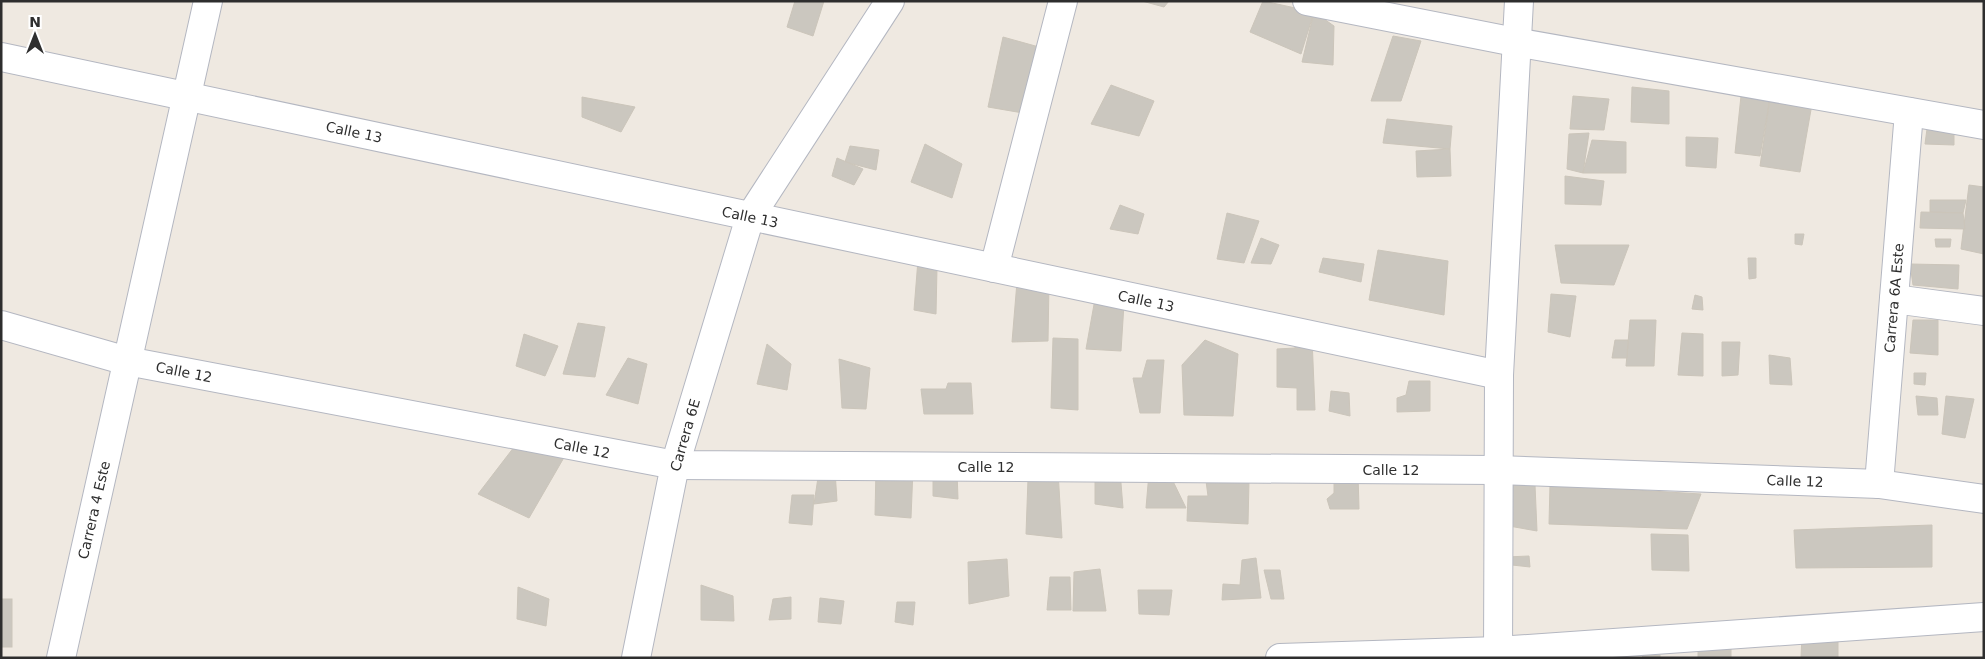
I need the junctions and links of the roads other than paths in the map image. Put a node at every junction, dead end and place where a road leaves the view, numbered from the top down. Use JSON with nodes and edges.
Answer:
{"nodes":[{"id":1,"x":208,"y":1,"type":"edge"},
{"id":2,"x":890,"y":1,"type":"edge"},
{"id":3,"x":1063,"y":1,"type":"edge"},
{"id":4,"x":1307,"y":1,"type":"edge"},
{"id":5,"x":1518,"y":1,"type":"edge"},
{"id":6,"x":1515,"y":42,"type":"junction"},
{"id":7,"x":1,"y":57,"type":"edge"},
{"id":8,"x":186,"y":97,"type":"junction"},
{"id":9,"x":1909,"y":112,"type":"junction"},
{"id":10,"x":1984,"y":126,"type":"edge"},
{"id":11,"x":750,"y":217,"type":"junction"},
{"id":12,"x":994,"y":268,"type":"junction"},
{"id":13,"x":1894,"y":299,"type":"junction"},
{"id":14,"x":1984,"y":311,"type":"edge"},
{"id":15,"x":1,"y":325,"type":"edge"},
{"id":16,"x":127,"y":362,"type":"junction"},
{"id":17,"x":1499,"y":375,"type":"junction"},
{"id":18,"x":675,"y":465,"type":"junction"},
{"id":19,"x":1497,"y":470,"type":"junction"},
{"id":20,"x":1879,"y":484,"type":"junction"},
{"id":21,"x":1984,"y":499,"type":"edge"},
{"id":22,"x":1984,"y":617,"type":"edge"},
{"id":23,"x":1498,"y":654,"type":"edge"},
{"id":24,"x":61,"y":658,"type":"edge"},
{"id":25,"x":636,"y":658,"type":"edge"},
{"id":26,"x":1280,"y":658,"type":"edge"}],
"edges":[{"from":1,"to":8,"type":"street","name":"Carrera 4 Este"},
{"from":2,"to":11,"type":"street","name":"Carrera 6E"},
{"from":3,"to":12,"type":"street"},
{"from":4,"to":6,"type":"street"},
{"from":5,"to":6,"type":"street"},
{"from":6,"to":9,"type":"street"},
{"from":6,"to":17,"type":"street"},
{"from":7,"to":8,"type":"street","name":"Calle 13"},
{"from":8,"to":11,"type":"street","name":"Calle 13"},
{"from":8,"to":16,"type":"street","name":"Carrera 4 Este"},
{"from":9,"to":10,"type":"street"},
{"from":9,"to":13,"type":"street","name":"Carrera 6A Este"},
{"from":11,"to":12,"type":"street","name":"Calle 13"},
{"from":11,"to":18,"type":"street","name":"Carrera 6E"},
{"from":12,"to":17,"type":"street","name":"Calle 13"},
{"from":13,"to":14,"type":"street"},
{"from":13,"to":20,"type":"street","name":"Carrera 6A Este"},
{"from":15,"to":16,"type":"street","name":"Calle 12"},
{"from":16,"to":18,"type":"street","name":"Calle 12"},
{"from":16,"to":24,"type":"street","name":"Carrera 4 Este"},
{"from":17,"to":19,"type":"street"},
{"from":18,"to":19,"type":"street","name":"Calle 12"},
{"from":18,"to":25,"type":"street","name":"Carrera 6E"},
{"from":19,"to":20,"type":"street","name":"Calle 12"},
{"from":19,"to":23,"type":"street"},
{"from":20,"to":21,"type":"street","name":"Calle 12"},
{"from":22,"to":23,"type":"street"},
{"from":23,"to":26,"type":"street"}]}
